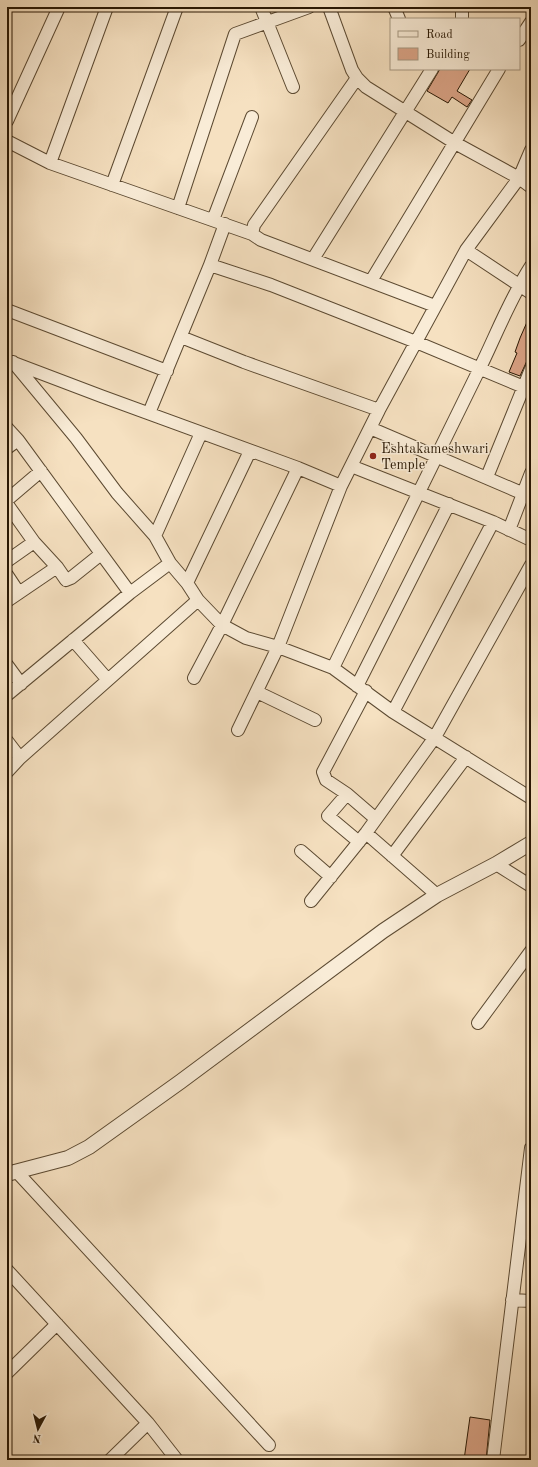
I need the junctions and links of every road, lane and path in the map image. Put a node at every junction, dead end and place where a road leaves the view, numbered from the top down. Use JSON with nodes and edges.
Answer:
{"nodes":[{"id":1,"x":59,"y":7,"type":"edge"},
{"id":2,"x":107,"y":7,"type":"edge"},
{"id":3,"x":177,"y":7,"type":"edge"},
{"id":4,"x":262,"y":7,"type":"edge"},
{"id":5,"x":309,"y":7,"type":"edge"},
{"id":6,"x":329,"y":7,"type":"edge"},
{"id":7,"x":394,"y":7,"type":"edge"},
{"id":8,"x":462,"y":7,"type":"edge"},
{"id":9,"x":399,"y":18,"type":"edge"},
{"id":10,"x":462,"y":18,"type":"edge"},
{"id":11,"x":267,"y":22,"type":"junction"},
{"id":12,"x":531,"y":22,"type":"edge"},
{"id":13,"x":520,"y":38,"type":"edge"},
{"id":14,"x":431,"y":70,"type":"edge"},
{"id":15,"x":498,"y":70,"type":"edge"},
{"id":16,"x":357,"y":78,"type":"junction"},
{"id":17,"x":293,"y":87,"type":"dead end"},
{"id":18,"x":406,"y":112,"type":"junction"},
{"id":19,"x":252,"y":117,"type":"dead end"},
{"id":20,"x":7,"y":121,"type":"edge"},
{"id":21,"x":7,"y":142,"type":"edge"},
{"id":22,"x":455,"y":143,"type":"junction"},
{"id":23,"x":531,"y":150,"type":"edge"},
{"id":24,"x":50,"y":163,"type":"junction"},
{"id":25,"x":519,"y":178,"type":"junction"},
{"id":26,"x":112,"y":185,"type":"junction"},
{"id":27,"x":531,"y":187,"type":"edge"},
{"id":28,"x":178,"y":208,"type":"junction"},
{"id":29,"x":219,"y":222,"type":"junction"},
{"id":30,"x":252,"y":234,"type":"junction"},
{"id":31,"x":466,"y":250,"type":"junction"},
{"id":32,"x":313,"y":259,"type":"junction"},
{"id":33,"x":210,"y":265,"type":"junction"},
{"id":34,"x":531,"y":266,"type":"edge"},
{"id":35,"x":371,"y":281,"type":"junction"},
{"id":36,"x":519,"y":284,"type":"junction"},
{"id":37,"x":531,"y":292,"type":"edge"},
{"id":38,"x":435,"y":306,"type":"junction"},
{"id":39,"x":7,"y":310,"type":"edge"},
{"id":40,"x":181,"y":337,"type":"junction"},
{"id":41,"x":416,"y":342,"type":"junction"},
{"id":42,"x":10,"y":361,"type":"edge"},
{"id":43,"x":479,"y":369,"type":"junction"},
{"id":44,"x":531,"y":369,"type":"edge"},
{"id":45,"x":167,"y":371,"type":"junction"},
{"id":46,"x":527,"y":388,"type":"edge"},
{"id":47,"x":379,"y":410,"type":"junction"},
{"id":48,"x":149,"y":414,"type":"junction"},
{"id":49,"x":7,"y":428,"type":"edge"},
{"id":50,"x":370,"y":428,"type":"junction"},
{"id":51,"x":201,"y":433,"type":"junction"},
{"id":52,"x":18,"y":440,"type":"junction"},
{"id":53,"x":7,"y":448,"type":"edge"},
{"id":54,"x":250,"y":451,"type":"junction"},
{"id":55,"x":435,"y":457,"type":"junction"},
{"id":56,"x":351,"y":466,"type":"junction"},
{"id":57,"x":298,"y":468,"type":"junction"},
{"id":58,"x":41,"y":471,"type":"junction"},
{"id":59,"x":531,"y":473,"type":"edge"},
{"id":60,"x":488,"y":477,"type":"junction"},
{"id":61,"x":341,"y":486,"type":"junction"},
{"id":62,"x":419,"y":493,"type":"junction"},
{"id":63,"x":527,"y":495,"type":"edge"},
{"id":64,"x":7,"y":500,"type":"edge"},
{"id":65,"x":7,"y":504,"type":"edge"},
{"id":66,"x":448,"y":504,"type":"junction"},
{"id":67,"x":493,"y":522,"type":"junction"},
{"id":68,"x":509,"y":530,"type":"junction"},
{"id":69,"x":155,"y":536,"type":"junction"},
{"id":70,"x":531,"y":540,"type":"edge"},
{"id":71,"x":34,"y":542,"type":"junction"},
{"id":72,"x":101,"y":554,"type":"junction"},
{"id":73,"x":7,"y":561,"type":"edge"},
{"id":74,"x":170,"y":563,"type":"junction"},
{"id":75,"x":531,"y":565,"type":"edge"},
{"id":76,"x":57,"y":567,"type":"junction"},
{"id":77,"x":7,"y":575,"type":"edge"},
{"id":78,"x":187,"y":583,"type":"junction"},
{"id":79,"x":130,"y":592,"type":"junction"},
{"id":80,"x":19,"y":593,"type":"junction"},
{"id":81,"x":198,"y":600,"type":"junction"},
{"id":82,"x":7,"y":601,"type":"edge"},
{"id":83,"x":222,"y":625,"type":"junction"},
{"id":84,"x":73,"y":640,"type":"junction"},
{"id":85,"x":278,"y":647,"type":"junction"},
{"id":86,"x":7,"y":665,"type":"edge"},
{"id":87,"x":333,"y":668,"type":"junction"},
{"id":88,"x":194,"y":678,"type":"dead end"},
{"id":89,"x":108,"y":680,"type":"junction"},
{"id":90,"x":21,"y":684,"type":"junction"},
{"id":91,"x":362,"y":689,"type":"junction"},
{"id":92,"x":257,"y":692,"type":"junction"},
{"id":93,"x":7,"y":695,"type":"edge"},
{"id":94,"x":393,"y":712,"type":"junction"},
{"id":95,"x":315,"y":720,"type":"dead end"},
{"id":96,"x":238,"y":730,"type":"dead end"},
{"id":97,"x":435,"y":737,"type":"junction"},
{"id":98,"x":7,"y":741,"type":"edge"},
{"id":99,"x":466,"y":757,"type":"junction"},
{"id":100,"x":20,"y":758,"type":"junction"},
{"id":101,"x":7,"y":772,"type":"edge"},
{"id":102,"x":346,"y":794,"type":"junction"},
{"id":103,"x":531,"y":798,"type":"edge"},
{"id":104,"x":376,"y":819,"type":"junction"},
{"id":105,"x":363,"y":837,"type":"junction"},
{"id":106,"x":531,"y":843,"type":"edge"},
{"id":107,"x":301,"y":851,"type":"dead end"},
{"id":108,"x":392,"y":856,"type":"junction"},
{"id":109,"x":496,"y":864,"type":"junction"},
{"id":110,"x":331,"y":877,"type":"junction"},
{"id":111,"x":531,"y":886,"type":"edge"},
{"id":112,"x":437,"y":896,"type":"junction"},
{"id":113,"x":311,"y":901,"type":"dead end"},
{"id":114,"x":531,"y":951,"type":"edge"},
{"id":115,"x":478,"y":1023,"type":"dead end"},
{"id":116,"x":531,"y":1148,"type":"edge"},
{"id":117,"x":11,"y":1173,"type":"edge"},
{"id":118,"x":7,"y":1270,"type":"edge"},
{"id":119,"x":512,"y":1300,"type":"junction"},
{"id":120,"x":531,"y":1302,"type":"edge"},
{"id":121,"x":57,"y":1324,"type":"junction"},
{"id":122,"x":7,"y":1373,"type":"edge"},
{"id":123,"x":148,"y":1423,"type":"junction"},
{"id":124,"x":268,"y":1445,"type":"dead end"},
{"id":125,"x":110,"y":1460,"type":"edge"},
{"id":126,"x":177,"y":1460,"type":"edge"},
{"id":127,"x":493,"y":1460,"type":"edge"}],
"edges":[{"from":1,"to":20,"type":"street"},
{"from":2,"to":24,"type":"street"},
{"from":3,"to":26,"type":"street"},
{"from":4,"to":11,"type":"street"},
{"from":5,"to":11,"type":"street"},
{"from":6,"to":16,"type":"street"},
{"from":7,"to":9,"type":"street"},
{"from":8,"to":10,"type":"street"},
{"from":11,"to":17,"type":"street"},
{"from":11,"to":28,"type":"street"},
{"from":12,"to":13,"type":"street"},
{"from":14,"to":18,"type":"street"},
{"from":15,"to":22,"type":"street"},
{"from":16,"to":18,"type":"street"},
{"from":16,"to":30,"type":"street"},
{"from":18,"to":22,"type":"street"},
{"from":18,"to":32,"type":"street"},
{"from":19,"to":29,"type":"street"},
{"from":21,"to":24,"type":"street"},
{"from":22,"to":25,"type":"street"},
{"from":22,"to":35,"type":"street"},
{"from":23,"to":25,"type":"street"},
{"from":24,"to":26,"type":"street"},
{"from":25,"to":27,"type":"street"},
{"from":25,"to":31,"type":"street"},
{"from":26,"to":28,"type":"street"},
{"from":28,"to":29,"type":"street"},
{"from":29,"to":30,"type":"street"},
{"from":29,"to":33,"type":"street"},
{"from":30,"to":32,"type":"street"},
{"from":31,"to":36,"type":"street"},
{"from":31,"to":38,"type":"street"},
{"from":32,"to":35,"type":"street"},
{"from":33,"to":40,"type":"street"},
{"from":33,"to":41,"type":"street"},
{"from":34,"to":36,"type":"street"},
{"from":35,"to":38,"type":"street"},
{"from":36,"to":37,"type":"street"},
{"from":36,"to":43,"type":"street"},
{"from":38,"to":41,"type":"street"},
{"from":39,"to":45,"type":"street"},
{"from":40,"to":45,"type":"street"},
{"from":40,"to":47,"type":"street"},
{"from":41,"to":43,"type":"street"},
{"from":41,"to":47,"type":"street"},
{"from":42,"to":48,"type":"street"},
{"from":42,"to":69,"type":"street"},
{"from":43,"to":46,"type":"street"},
{"from":43,"to":55,"type":"street"},
{"from":44,"to":46,"type":"street"},
{"from":45,"to":48,"type":"street"},
{"from":46,"to":60,"type":"street"},
{"from":47,"to":50,"type":"street"},
{"from":48,"to":51,"type":"street"},
{"from":49,"to":52,"type":"street"},
{"from":50,"to":55,"type":"street"},
{"from":50,"to":56,"type":"street"},
{"from":51,"to":54,"type":"street"},
{"from":51,"to":69,"type":"street"},
{"from":52,"to":53,"type":"street"},
{"from":52,"to":58,"type":"street"},
{"from":54,"to":57,"type":"street"},
{"from":54,"to":78,"type":"street"},
{"from":55,"to":60,"type":"street"},
{"from":55,"to":62,"type":"street"},
{"from":56,"to":61,"type":"street"},
{"from":56,"to":62,"type":"street"},
{"from":57,"to":61,"type":"street"},
{"from":57,"to":83,"type":"street"},
{"from":58,"to":64,"type":"street"},
{"from":58,"to":72,"type":"street"},
{"from":59,"to":63,"type":"street"},
{"from":60,"to":63,"type":"street"},
{"from":61,"to":85,"type":"street"},
{"from":62,"to":66,"type":"street"},
{"from":62,"to":87,"type":"street"},
{"from":63,"to":68,"type":"street"},
{"from":65,"to":71,"type":"street"},
{"from":66,"to":67,"type":"street"},
{"from":66,"to":91,"type":"street"},
{"from":67,"to":68,"type":"street"},
{"from":67,"to":94,"type":"street"},
{"from":68,"to":70,"type":"street"},
{"from":69,"to":74,"type":"street"},
{"from":71,"to":73,"type":"street"},
{"from":71,"to":76,"type":"street"},
{"from":72,"to":76,"type":"street"},
{"from":72,"to":79,"type":"street"},
{"from":74,"to":78,"type":"street"},
{"from":74,"to":79,"type":"street"},
{"from":75,"to":97,"type":"street"},
{"from":76,"to":80,"type":"street"},
{"from":77,"to":80,"type":"street"},
{"from":78,"to":81,"type":"street"},
{"from":79,"to":84,"type":"street"},
{"from":80,"to":82,"type":"street"},
{"from":81,"to":83,"type":"street"},
{"from":81,"to":89,"type":"street"},
{"from":83,"to":85,"type":"street"},
{"from":83,"to":88,"type":"street"},
{"from":84,"to":89,"type":"street"},
{"from":84,"to":90,"type":"street"},
{"from":85,"to":87,"type":"street"},
{"from":85,"to":92,"type":"street"},
{"from":86,"to":90,"type":"street"},
{"from":87,"to":91,"type":"street"},
{"from":89,"to":100,"type":"street"},
{"from":90,"to":93,"type":"street"},
{"from":91,"to":94,"type":"street"},
{"from":91,"to":102,"type":"street"},
{"from":92,"to":95,"type":"street"},
{"from":92,"to":96,"type":"street"},
{"from":94,"to":97,"type":"street"},
{"from":97,"to":99,"type":"street"},
{"from":97,"to":104,"type":"street"},
{"from":98,"to":100,"type":"street"},
{"from":99,"to":103,"type":"street"},
{"from":99,"to":108,"type":"street"},
{"from":100,"to":101,"type":"street"},
{"from":102,"to":104,"type":"street"},
{"from":102,"to":105,"type":"street"},
{"from":104,"to":105,"type":"street"},
{"from":105,"to":108,"type":"street"},
{"from":105,"to":110,"type":"street"},
{"from":106,"to":109,"type":"street"},
{"from":107,"to":110,"type":"street"},
{"from":108,"to":112,"type":"street"},
{"from":109,"to":111,"type":"street"},
{"from":109,"to":112,"type":"street"},
{"from":110,"to":113,"type":"street"},
{"from":112,"to":117,"type":"street"},
{"from":114,"to":115,"type":"street"},
{"from":116,"to":119,"type":"street"},
{"from":117,"to":124,"type":"street"},
{"from":118,"to":121,"type":"street"},
{"from":119,"to":120,"type":"street"},
{"from":119,"to":127,"type":"street"},
{"from":121,"to":122,"type":"street"},
{"from":121,"to":123,"type":"street"},
{"from":123,"to":125,"type":"street"},
{"from":123,"to":126,"type":"street"}]}
